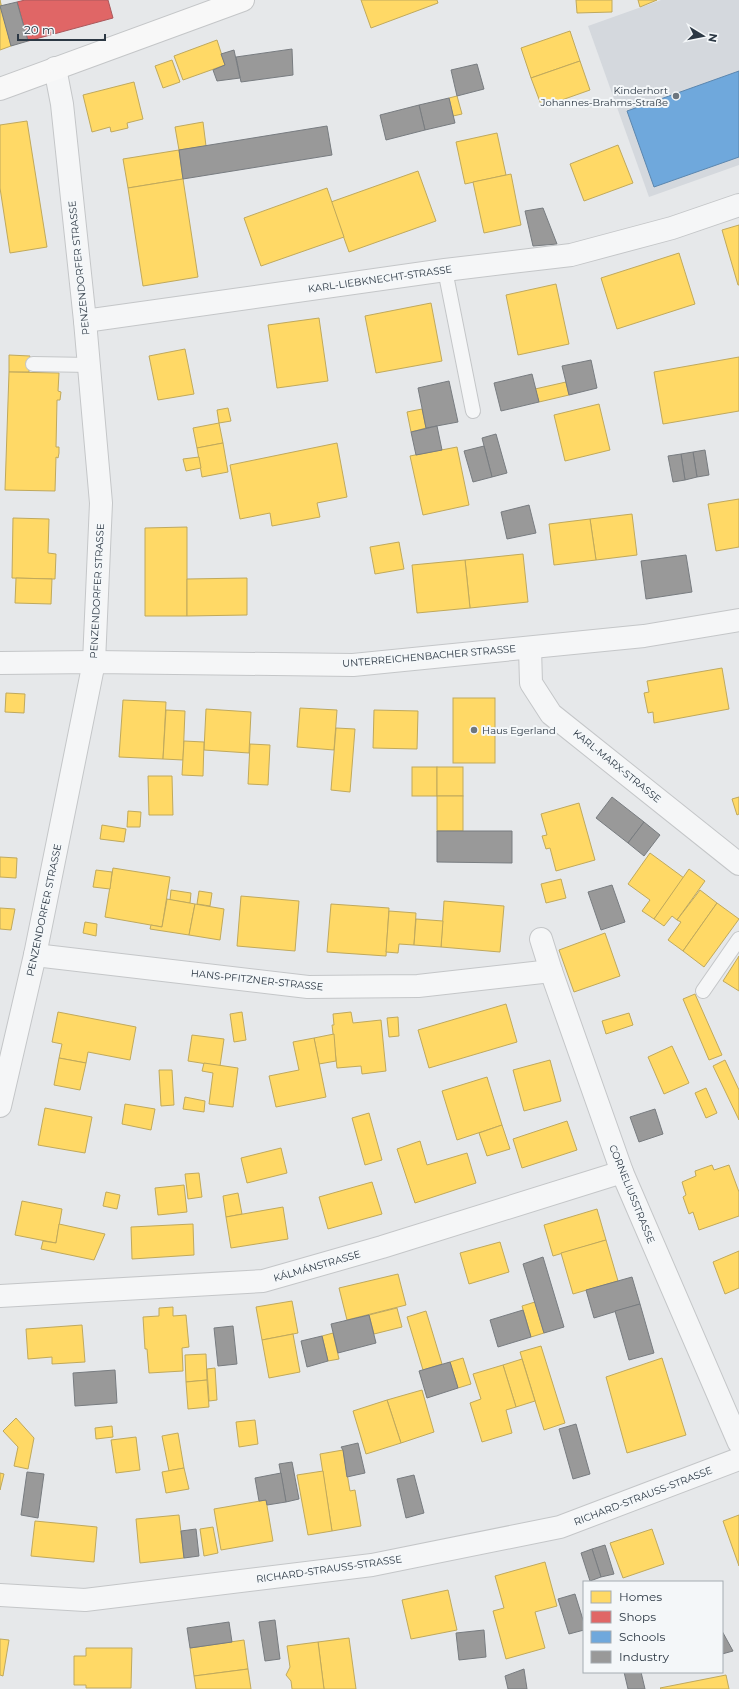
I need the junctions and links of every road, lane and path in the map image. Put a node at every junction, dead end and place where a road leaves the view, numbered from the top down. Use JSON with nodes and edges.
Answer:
{"nodes":[{"id":1,"x":243,"y":0,"type":"edge"},
{"id":2,"x":55,"y":68,"type":"junction"},
{"id":3,"x":0,"y":89,"type":"edge"},
{"id":4,"x":739,"y":205,"type":"edge"},
{"id":5,"x":445,"y":270,"type":"junction"},
{"id":6,"x":85,"y":322,"type":"junction"},
{"id":7,"x":33,"y":364,"type":"dead end"},
{"id":8,"x":90,"y":365,"type":"junction"},
{"id":9,"x":474,"y":411,"type":"dead end"},
{"id":10,"x":739,"y":620,"type":"edge"},
{"id":11,"x":530,"y":648,"type":"junction"},
{"id":12,"x":94,"y":662,"type":"junction"},
{"id":13,"x":0,"y":663,"type":"edge"},
{"id":14,"x":739,"y":864,"type":"edge"},
{"id":15,"x":541,"y":939,"type":"dead end"},
{"id":16,"x":739,"y":939,"type":"edge"},
{"id":17,"x":35,"y":956,"type":"junction"},
{"id":18,"x":551,"y":971,"type":"junction"},
{"id":19,"x":703,"y":991,"type":"dead end"},
{"id":20,"x":0,"y":1106,"type":"edge"},
{"id":21,"x":622,"y":1172,"type":"junction"},
{"id":22,"x":0,"y":1296,"type":"edge"},
{"id":23,"x":739,"y":1442,"type":"edge"},
{"id":24,"x":739,"y":1459,"type":"edge"},
{"id":25,"x":0,"y":1595,"type":"edge"}],
"edges":[{"from":1,"to":2,"type":"main road"},
{"from":2,"to":3,"type":"main road"},
{"from":2,"to":6,"type":"street","name":"PENZENDORFER STRASSE"},
{"from":4,"to":5,"type":"street","name":"KARL-LIEBKNECHT-STRASSE"},
{"from":5,"to":6,"type":"street","name":"KARL-LIEBKNECHT-STRASSE"},
{"from":5,"to":9,"type":"lane"},
{"from":6,"to":8,"type":"street","name":"PENZENDORFER STRASSE"},
{"from":7,"to":8,"type":"lane"},
{"from":8,"to":12,"type":"street","name":"PENZENDORFER STRASSE"},
{"from":10,"to":11,"type":"street","name":"UNTERREICHENBACHER STRASSE"},
{"from":11,"to":12,"type":"street","name":"UNTERREICHENBACHER STRASSE"},
{"from":11,"to":14,"type":"street","name":"KARL-MARX-STRASSE"},
{"from":12,"to":13,"type":"street","name":"UNTERREICHENBACHER STRASSE"},
{"from":12,"to":17,"type":"street","name":"PENZENDORFER STRASSE"},
{"from":15,"to":18,"type":"street","name":"CORNELIUSSTRASSE"},
{"from":16,"to":19,"type":"lane"},
{"from":17,"to":18,"type":"street","name":"HANS-PFITZNER-STRASSE"},
{"from":17,"to":20,"type":"street","name":"PENZENDORFER STRASSE"},
{"from":18,"to":21,"type":"street","name":"CORNELIUSSTRASSE"},
{"from":21,"to":22,"type":"street","name":"KÁLMÁNSTRASSE"},
{"from":21,"to":23,"type":"street","name":"CORNELIUSSTRASSE"},
{"from":24,"to":25,"type":"street","name":"RICHARD-STRAUSS-STRASSE"}]}
